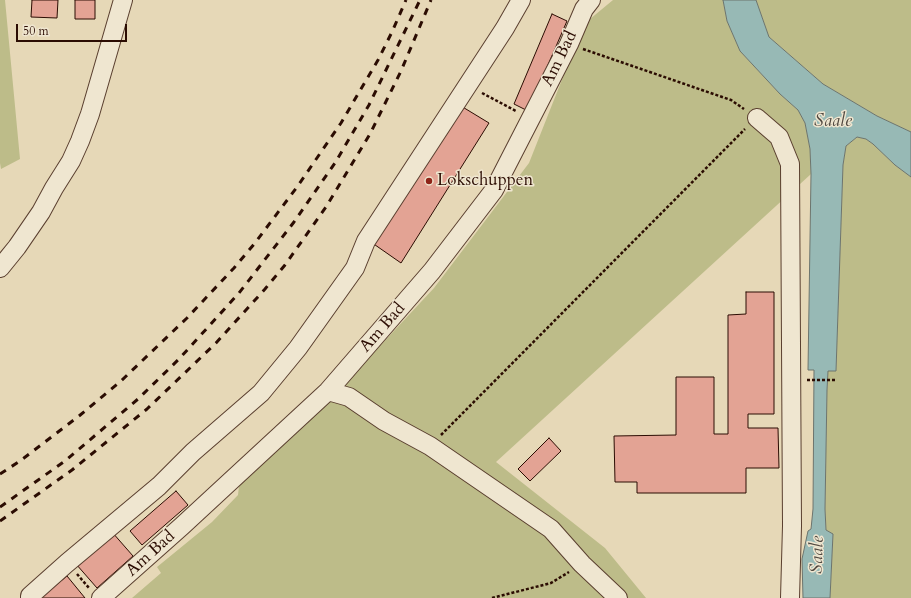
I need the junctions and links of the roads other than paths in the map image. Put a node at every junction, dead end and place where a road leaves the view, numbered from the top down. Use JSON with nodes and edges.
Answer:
{"nodes":[{"id":1,"x":123,"y":0,"type":"edge"},
{"id":2,"x":521,"y":0,"type":"edge"},
{"id":3,"x":591,"y":0,"type":"edge"},
{"id":4,"x":757,"y":118,"type":"road end"},
{"id":5,"x":4,"y":258,"type":"edge"},
{"id":6,"x":328,"y":391,"type":"junction"},
{"id":7,"x":97,"y":595,"type":"edge"},
{"id":8,"x":30,"y":598,"type":"edge"},
{"id":9,"x":618,"y":598,"type":"edge"},
{"id":10,"x":790,"y":598,"type":"edge"}],
"edges":[{"from":1,"to":5,"type":"street"},
{"from":2,"to":8,"type":"street"},
{"from":3,"to":6,"type":"street","name":"Am Bad"},
{"from":4,"to":10,"type":"street"},
{"from":6,"to":7,"type":"street","name":"Am Bad"},
{"from":6,"to":9,"type":"street"}]}
